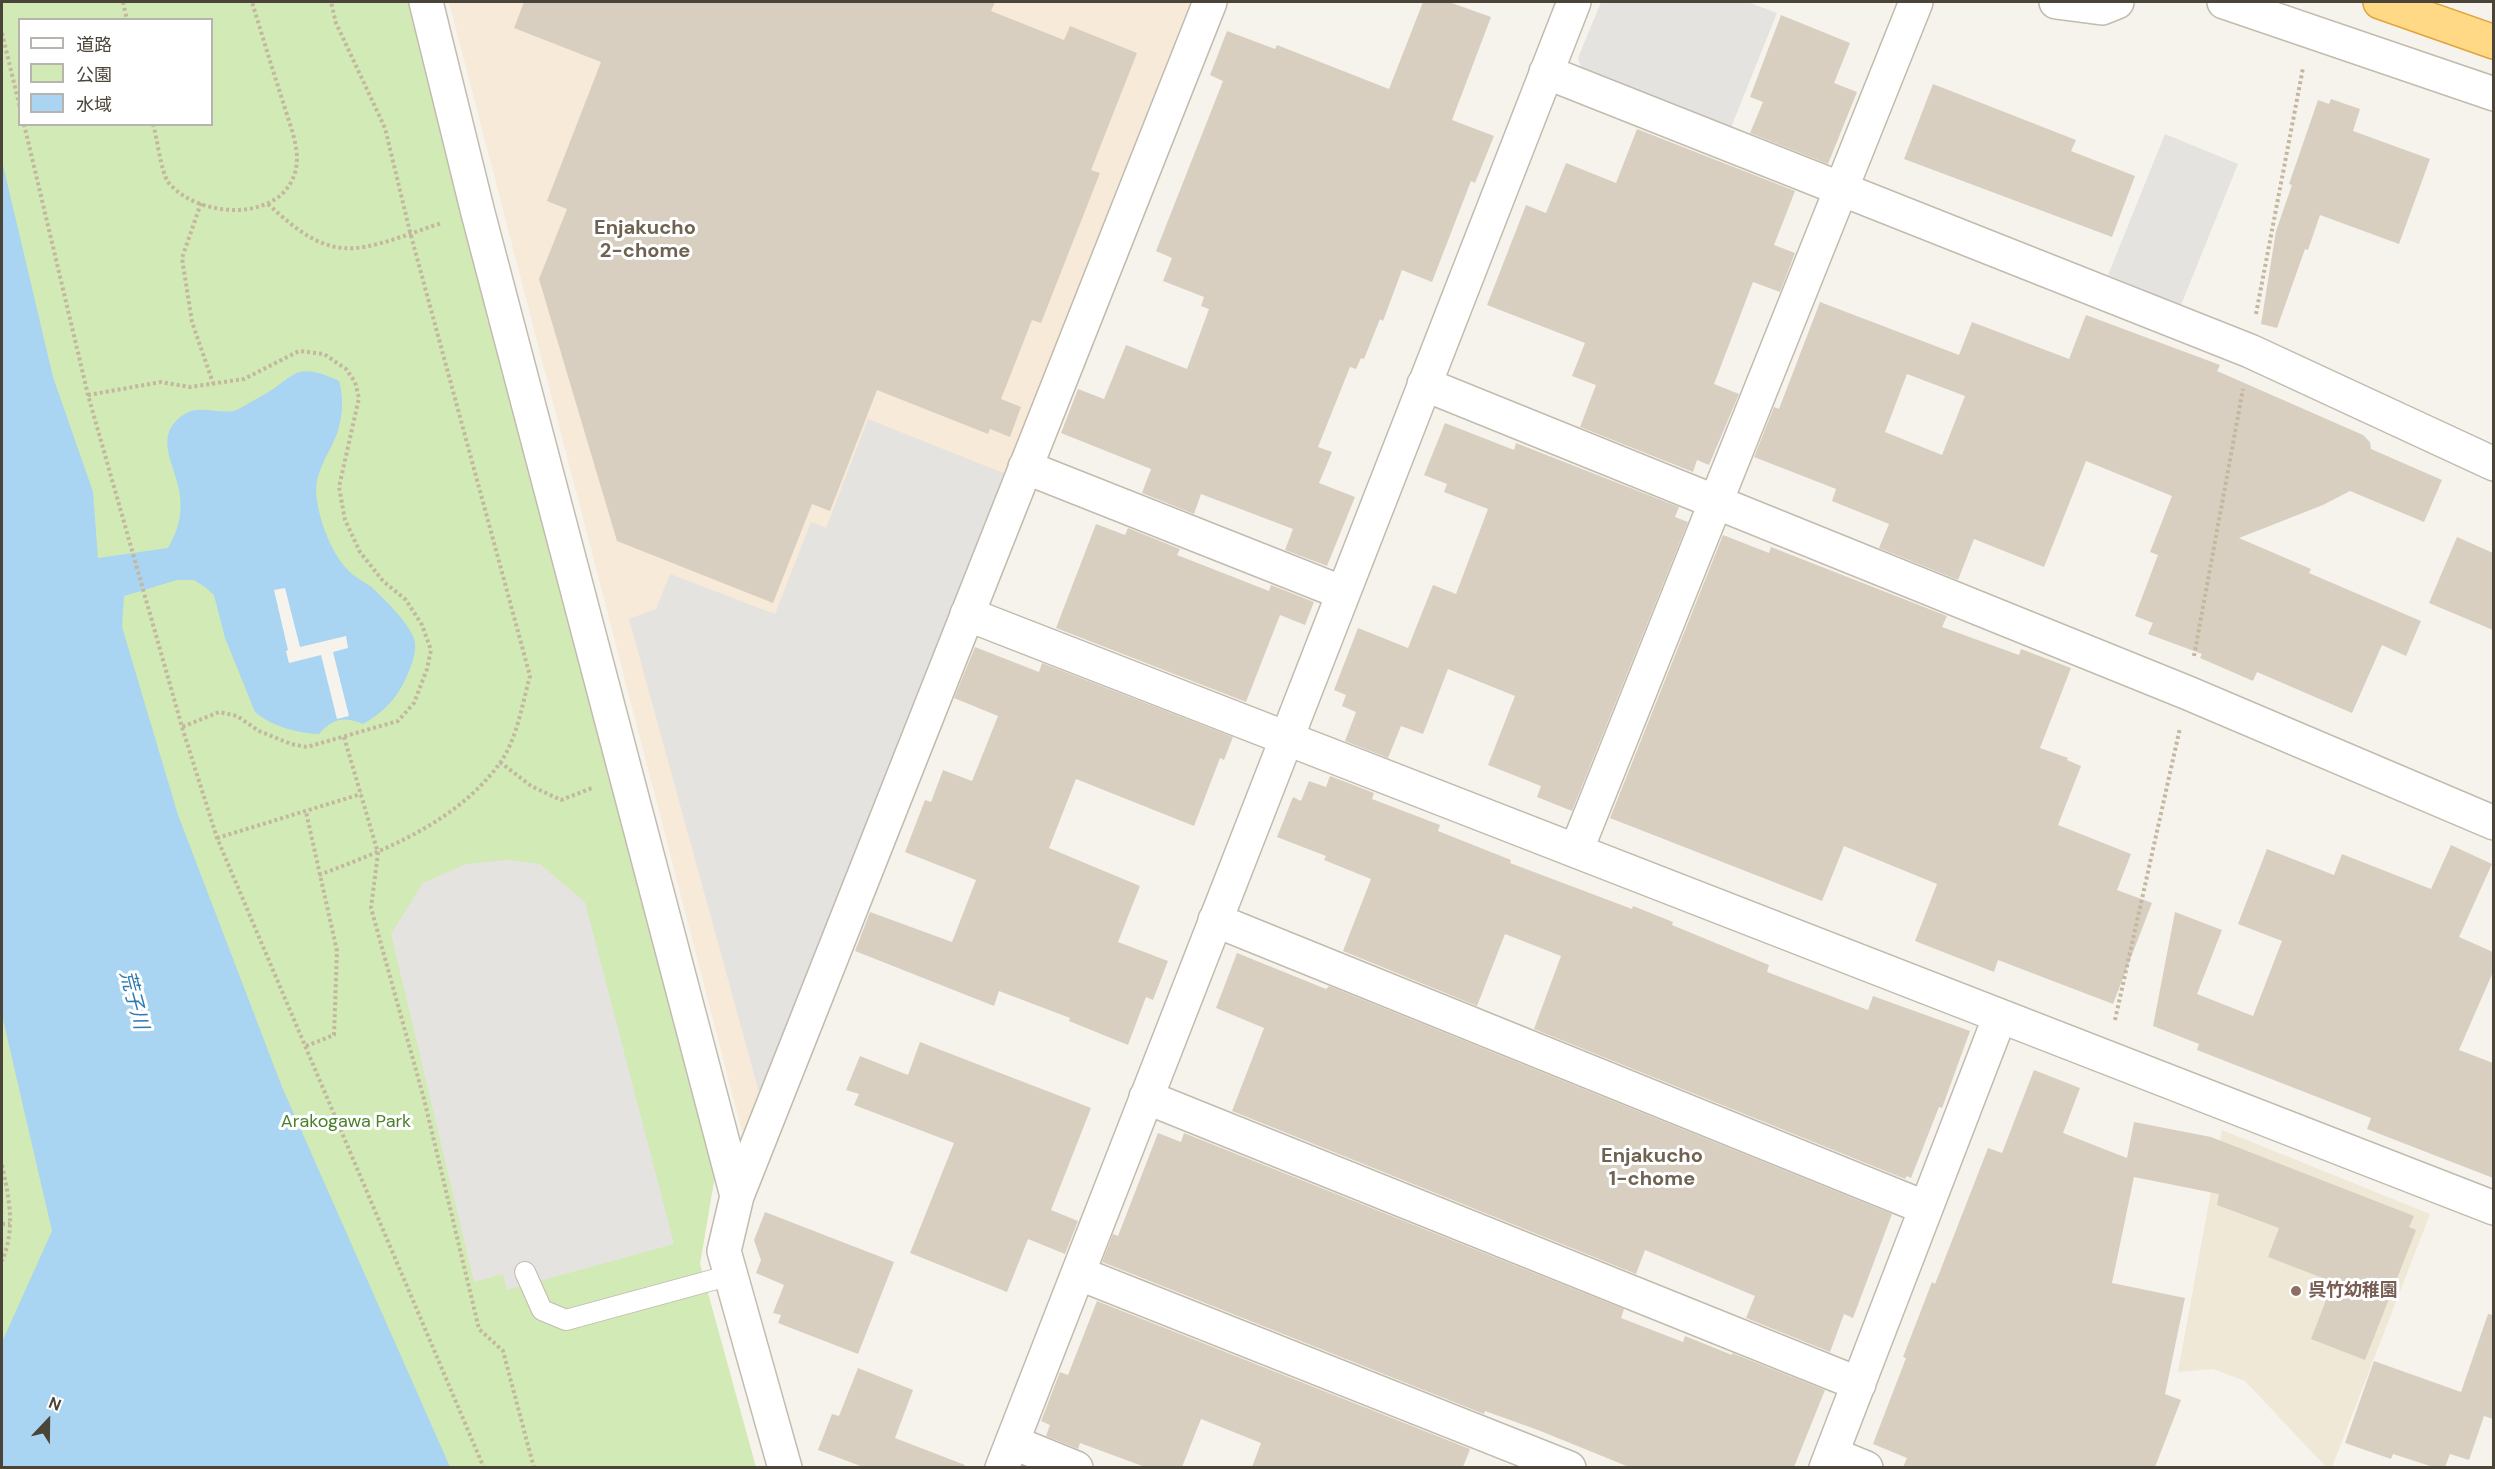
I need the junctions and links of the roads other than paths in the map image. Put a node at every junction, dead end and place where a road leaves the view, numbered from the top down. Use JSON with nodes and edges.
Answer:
{"nodes":[{"id":1,"x":426,"y":2,"type":"edge"},
{"id":2,"x":1210,"y":2,"type":"edge"},
{"id":3,"x":1574,"y":2,"type":"edge"},
{"id":4,"x":1916,"y":2,"type":"edge"},
{"id":5,"x":2056,"y":2,"type":"edge"},
{"id":6,"x":2117,"y":2,"type":"edge"},
{"id":7,"x":2224,"y":2,"type":"edge"},
{"id":8,"x":2380,"y":2,"type":"edge"},
{"id":9,"x":2493,"y":42,"type":"edge"},
{"id":10,"x":1546,"y":72,"type":"junction"},
{"id":11,"x":2493,"y":94,"type":"edge"},
{"id":12,"x":1841,"y":188,"type":"junction"},
{"id":13,"x":1424,"y":384,"type":"junction"},
{"id":14,"x":2493,"y":464,"type":"edge"},
{"id":15,"x":1025,"y":467,"type":"junction"},
{"id":16,"x":1716,"y":502,"type":"junction"},
{"id":17,"x":1343,"y":593,"type":"junction"},
{"id":18,"x":967,"y":614,"type":"junction"},
{"id":19,"x":1286,"y":738,"type":"junction"},
{"id":20,"x":2493,"y":823,"type":"edge"},
{"id":21,"x":1576,"y":850,"type":"junction"},
{"id":22,"x":1215,"y":920,"type":"junction"},
{"id":23,"x":2000,"y":1016,"type":"junction"},
{"id":24,"x":1146,"y":1096,"type":"junction"},
{"id":25,"x":737,"y":1196,"type":"junction"},
{"id":26,"x":1926,"y":1208,"type":"junction"},
{"id":27,"x":2493,"y":1208,"type":"edge"},
{"id":28,"x":525,"y":1272,"type":"dead end"},
{"id":29,"x":1078,"y":1273,"type":"junction"},
{"id":30,"x":731,"y":1275,"type":"junction"},
{"id":31,"x":1859,"y":1384,"type":"junction"},
{"id":32,"x":1007,"y":1454,"type":"edge"},
{"id":33,"x":1829,"y":1461,"type":"edge"},
{"id":34,"x":784,"y":1467,"type":"edge"},
{"id":35,"x":1076,"y":1467,"type":"edge"},
{"id":36,"x":1569,"y":1467,"type":"edge"},
{"id":37,"x":1866,"y":1467,"type":"edge"}],
"edges":[{"from":1,"to":25,"type":"street"},
{"from":2,"to":15,"type":"street"},
{"from":3,"to":10,"type":"street"},
{"from":4,"to":12,"type":"street"},
{"from":5,"to":6,"type":"street"},
{"from":7,"to":11,"type":"street"},
{"from":8,"to":9,"type":"highway"},
{"from":10,"to":12,"type":"street"},
{"from":10,"to":13,"type":"street"},
{"from":12,"to":14,"type":"street"},
{"from":12,"to":16,"type":"street"},
{"from":13,"to":16,"type":"street"},
{"from":13,"to":17,"type":"street"},
{"from":15,"to":17,"type":"street"},
{"from":15,"to":18,"type":"street"},
{"from":16,"to":20,"type":"street"},
{"from":16,"to":21,"type":"street"},
{"from":17,"to":19,"type":"street"},
{"from":18,"to":19,"type":"street"},
{"from":18,"to":25,"type":"street"},
{"from":19,"to":21,"type":"street"},
{"from":19,"to":22,"type":"street"},
{"from":21,"to":23,"type":"street"},
{"from":22,"to":24,"type":"street"},
{"from":22,"to":26,"type":"street"},
{"from":23,"to":26,"type":"street"},
{"from":23,"to":27,"type":"street"},
{"from":24,"to":29,"type":"street"},
{"from":24,"to":31,"type":"street"},
{"from":25,"to":30,"type":"street"},
{"from":26,"to":31,"type":"street"},
{"from":28,"to":30,"type":"lane"},
{"from":29,"to":32,"type":"street"},
{"from":29,"to":36,"type":"street"},
{"from":30,"to":34,"type":"street"},
{"from":31,"to":33,"type":"street"},
{"from":32,"to":35,"type":"street"},
{"from":33,"to":37,"type":"street"}]}
